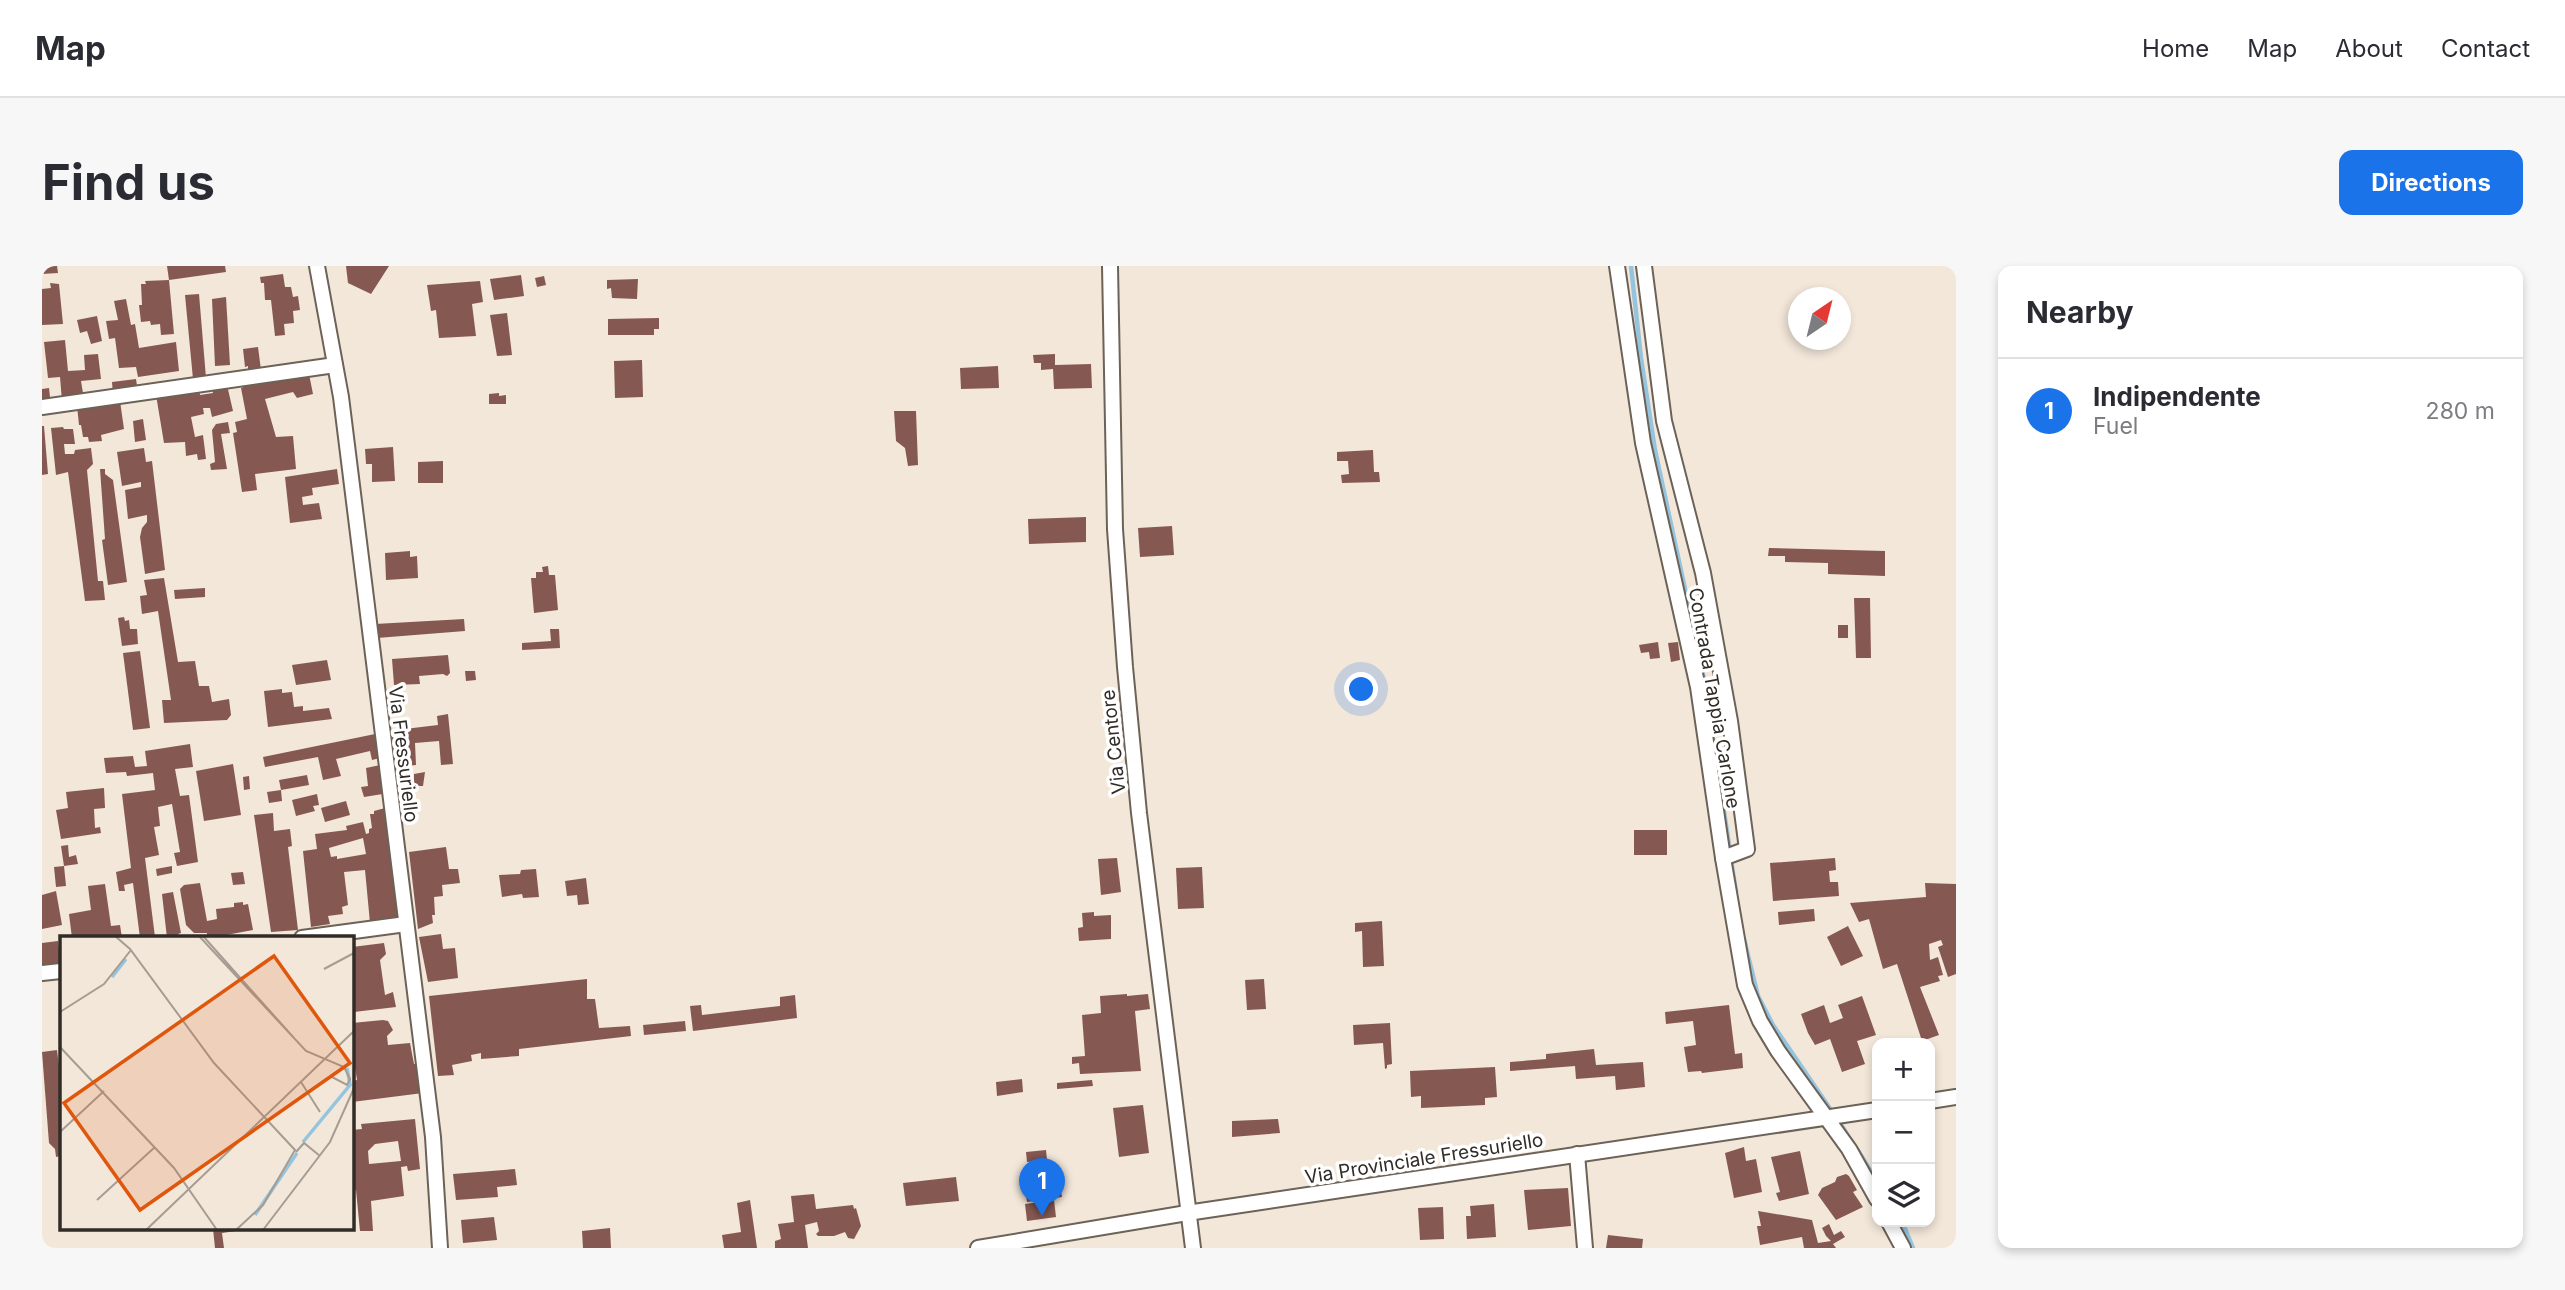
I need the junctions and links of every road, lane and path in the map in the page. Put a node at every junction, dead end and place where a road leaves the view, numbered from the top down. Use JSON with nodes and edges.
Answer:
{"nodes":[{"id":1,"x":317,"y":266,"type":"edge"},
{"id":2,"x":1110,"y":266,"type":"edge"},
{"id":3,"x":1617,"y":266,"type":"edge"},
{"id":4,"x":1644,"y":266,"type":"edge"},
{"id":5,"x":335,"y":365,"type":"junction"},
{"id":6,"x":42,"y":407,"type":"edge"},
{"id":7,"x":1723,"y":858,"type":"junction"},
{"id":8,"x":406,"y":924,"type":"junction"},
{"id":9,"x":317,"y":936,"type":"edge"},
{"id":10,"x":60,"y":971,"type":"edge"},
{"id":11,"x":42,"y":973,"type":"edge"},
{"id":12,"x":1956,"y":1097,"type":"edge"},
{"id":13,"x":1935,"y":1100,"type":"edge"},
{"id":14,"x":1872,"y":1111,"type":"edge"},
{"id":15,"x":1826,"y":1117,"type":"junction"},
{"id":16,"x":1577,"y":1154,"type":"junction"},
{"id":17,"x":1872,"y":1190,"type":"edge"},
{"id":18,"x":1187,"y":1213,"type":"junction"},
{"id":19,"x":1892,"y":1227,"type":"edge"},
{"id":20,"x":440,"y":1248,"type":"edge"},
{"id":21,"x":978,"y":1248,"type":"edge"},
{"id":22,"x":1193,"y":1248,"type":"edge"},
{"id":23,"x":1586,"y":1248,"type":"edge"},
{"id":24,"x":1903,"y":1248,"type":"edge"}],
"edges":[{"from":1,"to":5,"type":"street","name":"Via Fressuriello"},
{"from":2,"to":18,"type":"street","name":"Via Centore"},
{"from":3,"to":7,"type":"street","name":"Contrada Tappia Carlone"},
{"from":4,"to":7,"type":"street"},
{"from":5,"to":6,"type":"street"},
{"from":5,"to":8,"type":"street","name":"Via Fressuriello"},
{"from":7,"to":15,"type":"street","name":"Contrada Tappia Carlone"},
{"from":8,"to":9,"type":"street"},
{"from":8,"to":20,"type":"street","name":"Via Fressuriello"},
{"from":10,"to":11,"type":"street"},
{"from":12,"to":13,"type":"street"},
{"from":14,"to":15,"type":"street","name":"Via Provinciale Fressuriello"},
{"from":15,"to":16,"type":"street","name":"Via Provinciale Fressuriello"},
{"from":15,"to":17,"type":"street","name":"Contrada Tappia Carlone"},
{"from":16,"to":18,"type":"street","name":"Via Provinciale Fressuriello"},
{"from":16,"to":23,"type":"street"},
{"from":18,"to":21,"type":"street","name":"Via Provinciale Fressuriello"},
{"from":18,"to":22,"type":"street","name":"Via Centore"},
{"from":19,"to":24,"type":"street"}]}
